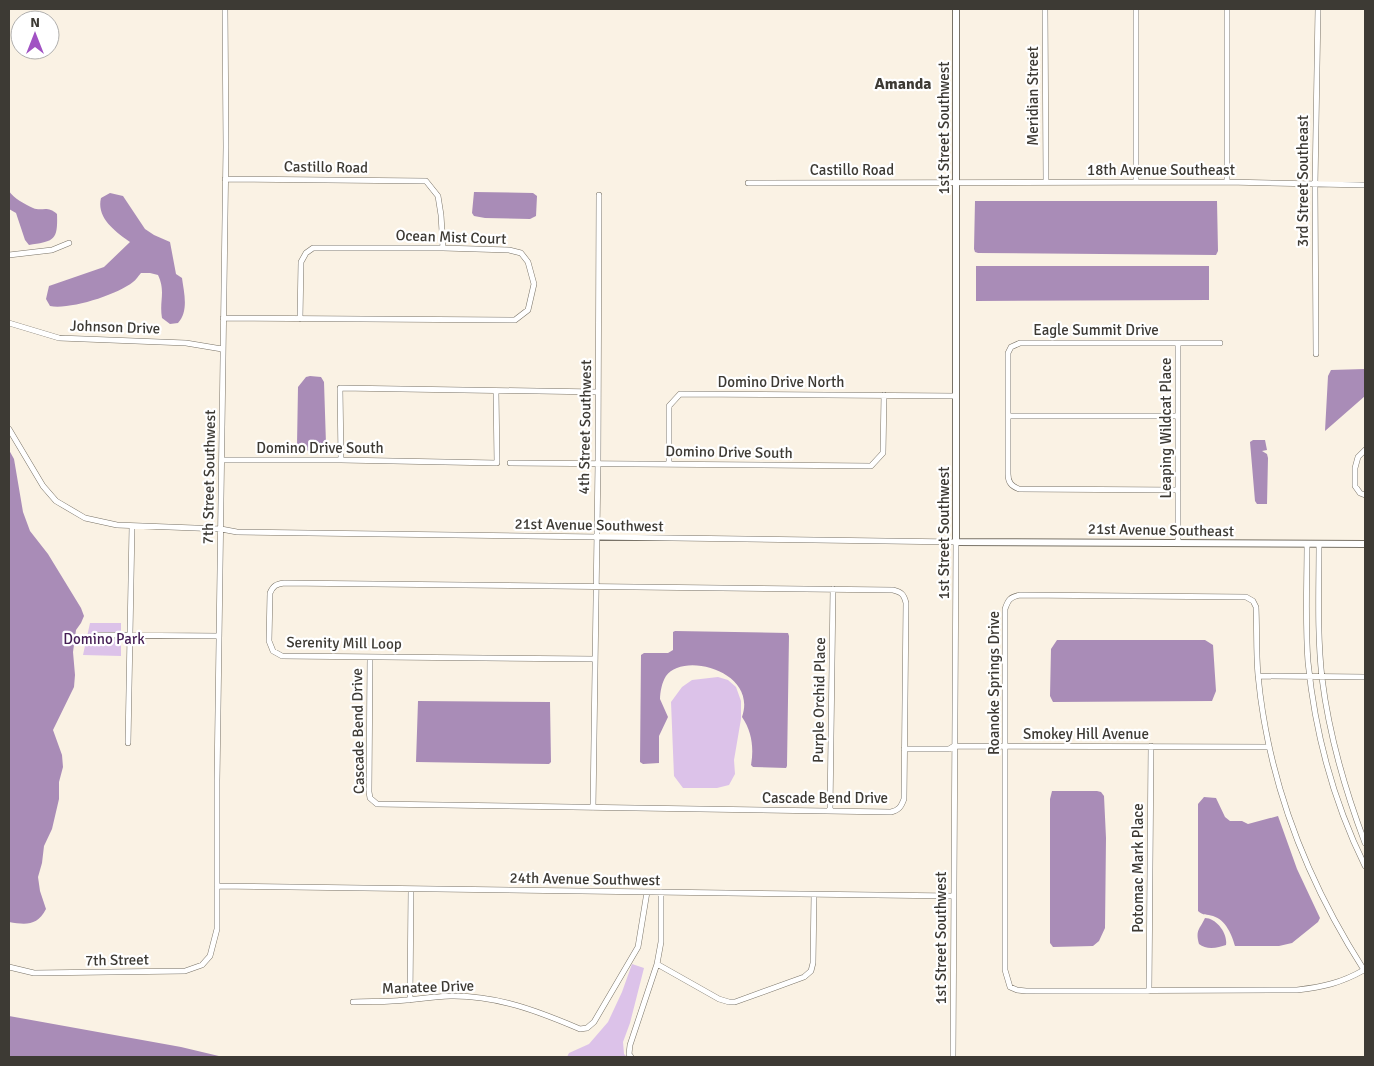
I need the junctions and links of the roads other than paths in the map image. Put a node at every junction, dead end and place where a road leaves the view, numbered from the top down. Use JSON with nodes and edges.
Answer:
{"nodes":[{"id":1,"x":225,"y":9,"type":"edge"},
{"id":2,"x":956,"y":9,"type":"edge"},
{"id":3,"x":1045,"y":9,"type":"edge"},
{"id":4,"x":1136,"y":9,"type":"edge"},
{"id":5,"x":1227,"y":9,"type":"edge"},
{"id":6,"x":1318,"y":9,"type":"edge"},
{"id":7,"x":225,"y":179,"type":"junction"},
{"id":8,"x":956,"y":182,"type":"junction"},
{"id":9,"x":1046,"y":182,"type":"junction"},
{"id":10,"x":1136,"y":182,"type":"junction"},
{"id":11,"x":1227,"y":182,"type":"junction"},
{"id":12,"x":748,"y":183,"type":"dead end"},
{"id":13,"x":1315,"y":185,"type":"junction"},
{"id":14,"x":1365,"y":185,"type":"edge"},
{"id":15,"x":599,"y":195,"type":"dead end"},
{"id":16,"x":69,"y":243,"type":"dead end"},
{"id":17,"x":442,"y":248,"type":"junction"},
{"id":18,"x":9,"y":255,"type":"edge"},
{"id":19,"x":223,"y":318,"type":"junction"},
{"id":20,"x":300,"y":319,"type":"junction"},
{"id":21,"x":9,"y":323,"type":"edge"},
{"id":22,"x":1178,"y":343,"type":"junction"},
{"id":23,"x":1220,"y":344,"type":"dead end"},
{"id":24,"x":222,"y":349,"type":"junction"},
{"id":25,"x":1316,"y":354,"type":"dead end"},
{"id":26,"x":496,"y":391,"type":"junction"},
{"id":27,"x":598,"y":392,"type":"junction"},
{"id":28,"x":884,"y":395,"type":"junction"},
{"id":29,"x":956,"y":396,"type":"junction"},
{"id":30,"x":1008,"y":416,"type":"junction"},
{"id":31,"x":1178,"y":416,"type":"junction"},
{"id":32,"x":9,"y":429,"type":"edge"},
{"id":33,"x":1365,"y":450,"type":"edge"},
{"id":34,"x":222,"y":460,"type":"junction"},
{"id":35,"x":341,"y":460,"type":"junction"},
{"id":36,"x":510,"y":463,"type":"dead end"},
{"id":37,"x":598,"y":463,"type":"junction"},
{"id":38,"x":669,"y":464,"type":"junction"},
{"id":39,"x":1178,"y":490,"type":"junction"},
{"id":40,"x":1365,"y":495,"type":"edge"},
{"id":41,"x":132,"y":526,"type":"junction"},
{"id":42,"x":221,"y":529,"type":"junction"},
{"id":43,"x":596,"y":538,"type":"junction"},
{"id":44,"x":956,"y":542,"type":"junction"},
{"id":45,"x":1178,"y":543,"type":"junction"},
{"id":46,"x":1307,"y":544,"type":"junction"},
{"id":47,"x":1319,"y":544,"type":"junction"},
{"id":48,"x":1365,"y":544,"type":"edge"},
{"id":49,"x":596,"y":586,"type":"junction"},
{"id":50,"x":833,"y":589,"type":"junction"},
{"id":51,"x":98,"y":635,"type":"dead end"},
{"id":52,"x":130,"y":635,"type":"junction"},
{"id":53,"x":219,"y":636,"type":"junction"},
{"id":54,"x":370,"y":656,"type":"junction"},
{"id":55,"x":595,"y":659,"type":"junction"},
{"id":56,"x":1258,"y":676,"type":"junction"},
{"id":57,"x":1310,"y":677,"type":"junction"},
{"id":58,"x":1322,"y":677,"type":"junction"},
{"id":59,"x":1365,"y":677,"type":"edge"},
{"id":60,"x":128,"y":743,"type":"dead end"},
{"id":61,"x":954,"y":746,"type":"junction"},
{"id":62,"x":1006,"y":746,"type":"junction"},
{"id":63,"x":1151,"y":746,"type":"junction"},
{"id":64,"x":1269,"y":747,"type":"junction"},
{"id":65,"x":904,"y":749,"type":"junction"},
{"id":66,"x":593,"y":808,"type":"junction"},
{"id":67,"x":830,"y":811,"type":"junction"},
{"id":68,"x":1365,"y":844,"type":"edge"},
{"id":69,"x":1365,"y":866,"type":"edge"},
{"id":70,"x":217,"y":886,"type":"junction"},
{"id":71,"x":411,"y":889,"type":"junction"},
{"id":72,"x":647,"y":892,"type":"junction"},
{"id":73,"x":661,"y":892,"type":"junction"},
{"id":74,"x":814,"y":895,"type":"junction"},
{"id":75,"x":953,"y":896,"type":"junction"},
{"id":76,"x":214,"y":945,"type":"joint"},
{"id":77,"x":657,"y":964,"type":"junction"},
{"id":78,"x":9,"y":967,"type":"edge"},
{"id":79,"x":1364,"y":970,"type":"edge"},
{"id":80,"x":1149,"y":991,"type":"junction"},
{"id":81,"x":410,"y":1000,"type":"junction"},
{"id":82,"x":353,"y":1002,"type":"dead end"},
{"id":83,"x":630,"y":1056,"type":"edge"},
{"id":84,"x":953,"y":1057,"type":"edge"}],
"edges":[{"from":1,"to":7,"type":"street","name":"7th Street Southwest"},
{"from":2,"to":8,"type":"street","name":"1st Street Southwest"},
{"from":3,"to":9,"type":"street","name":"Meridian Street"},
{"from":4,"to":10,"type":"street"},
{"from":5,"to":11,"type":"street"},
{"from":6,"to":13,"type":"street","name":"3rd Street Southeast"},
{"from":7,"to":17,"type":"street","name":"Castillo Road"},
{"from":7,"to":19,"type":"street","name":"7th Street Southwest"},
{"from":8,"to":9,"type":"street","name":"18th Avenue Southeast"},
{"from":8,"to":12,"type":"street","name":"Castillo Road"},
{"from":8,"to":29,"type":"street","name":"1st Street Southwest"},
{"from":9,"to":10,"type":"street","name":"18th Avenue Southeast"},
{"from":10,"to":11,"type":"street","name":"18th Avenue Southeast"},
{"from":11,"to":13,"type":"street","name":"18th Avenue Southeast"},
{"from":13,"to":14,"type":"street","name":"18th Avenue Southeast"},
{"from":13,"to":25,"type":"street","name":"3rd Street Southeast"},
{"from":15,"to":27,"type":"street","name":"4th Street Southwest"},
{"from":16,"to":18,"type":"street"},
{"from":17,"to":20,"type":"street","name":"Ocean Mist Court"},
{"from":17,"to":20,"type":"street","name":"Ocean Mist Court"},
{"from":19,"to":20,"type":"street","name":"Ocean Mist Court"},
{"from":19,"to":24,"type":"street","name":"7th Street Southwest"},
{"from":21,"to":24,"type":"street","name":"Johnson Drive"},
{"from":22,"to":23,"type":"street","name":"Eagle Summit Drive"},
{"from":22,"to":30,"type":"street","name":"Eagle Summit Drive"},
{"from":22,"to":31,"type":"street","name":"Leaping Wildcat Place"},
{"from":24,"to":34,"type":"street","name":"7th Street Southwest"},
{"from":26,"to":27,"type":"street"},
{"from":26,"to":35,"type":"street"},
{"from":26,"to":35,"type":"street","name":"Domino Drive South"},
{"from":27,"to":37,"type":"street","name":"4th Street Southwest"},
{"from":28,"to":29,"type":"street","name":"Domino Drive North"},
{"from":28,"to":38,"type":"street","name":"Domino Drive South"},
{"from":28,"to":38,"type":"street","name":"Domino Drive North"},
{"from":29,"to":44,"type":"street","name":"1st Street Southwest"},
{"from":30,"to":31,"type":"street"},
{"from":30,"to":39,"type":"street","name":"Eagle Summit Drive"},
{"from":31,"to":39,"type":"street","name":"Leaping Wildcat Place"},
{"from":32,"to":41,"type":"street","name":"21st Avenue Southwest"},
{"from":33,"to":40,"type":"street"},
{"from":34,"to":35,"type":"street","name":"Domino Drive South"},
{"from":34,"to":42,"type":"street","name":"7th Street Southwest"},
{"from":36,"to":37,"type":"street","name":"Domino Drive South"},
{"from":37,"to":38,"type":"street","name":"Domino Drive South"},
{"from":37,"to":43,"type":"street","name":"4th Street Southwest"},
{"from":39,"to":45,"type":"street","name":"Leaping Wildcat Place"},
{"from":41,"to":42,"type":"street","name":"21st Avenue Southwest"},
{"from":41,"to":52,"type":"street"},
{"from":42,"to":43,"type":"street","name":"21st Avenue Southwest"},
{"from":42,"to":53,"type":"street","name":"7th Street Southwest"},
{"from":43,"to":44,"type":"street","name":"21st Avenue Southwest"},
{"from":43,"to":49,"type":"street","name":"4th Street Southwest"},
{"from":44,"to":45,"type":"street","name":"21st Avenue Southeast"},
{"from":44,"to":61,"type":"street","name":"1st Street Southwest"},
{"from":45,"to":46,"type":"street","name":"21st Avenue Southeast"},
{"from":46,"to":47,"type":"street","name":"21st Avenue Southeast"},
{"from":46,"to":57,"type":"street"},
{"from":47,"to":48,"type":"street","name":"21st Avenue Southeast"},
{"from":47,"to":58,"type":"street"},
{"from":49,"to":50,"type":"street","name":"Cascade Bend Drive"},
{"from":49,"to":54,"type":"street","name":"Serenity Mill Loop"},
{"from":49,"to":55,"type":"street","name":"4th Street Southwest"},
{"from":50,"to":65,"type":"street","name":"Cascade Bend Drive"},
{"from":50,"to":67,"type":"street","name":"Purple Orchid Place"},
{"from":51,"to":52,"type":"street"},
{"from":52,"to":53,"type":"street"},
{"from":52,"to":60,"type":"street"},
{"from":53,"to":70,"type":"street","name":"7th Street Southwest"},
{"from":54,"to":55,"type":"street","name":"Serenity Mill Loop"},
{"from":54,"to":66,"type":"street","name":"Cascade Bend Drive"},
{"from":55,"to":66,"type":"street","name":"4th Street Southwest"},
{"from":56,"to":57,"type":"street"},
{"from":56,"to":62,"type":"street","name":"Roanoke Springs Drive"},
{"from":56,"to":64,"type":"street","name":"Roanoke Springs Drive"},
{"from":57,"to":58,"type":"street"},
{"from":57,"to":69,"type":"street"},
{"from":58,"to":59,"type":"street"},
{"from":58,"to":68,"type":"street"},
{"from":61,"to":62,"type":"street","name":"Smokey Hill Avenue"},
{"from":61,"to":65,"type":"street","name":"Smokey Hill Avenue"},
{"from":61,"to":75,"type":"street","name":"1st Street Southwest"},
{"from":62,"to":63,"type":"street","name":"Smokey Hill Avenue"},
{"from":62,"to":80,"type":"street","name":"Roanoke Springs Drive"},
{"from":63,"to":64,"type":"street","name":"Smokey Hill Avenue"},
{"from":63,"to":80,"type":"street","name":"Potomac Mark Place"},
{"from":64,"to":79,"type":"street","name":"Roanoke Springs Drive"},
{"from":65,"to":67,"type":"street","name":"Cascade Bend Drive"},
{"from":66,"to":67,"type":"street","name":"Cascade Bend Drive"},
{"from":70,"to":71,"type":"street","name":"24th Avenue Southwest"},
{"from":70,"to":76,"type":"street","name":"7th Street Southwest"},
{"from":71,"to":72,"type":"street","name":"24th Avenue Southwest"},
{"from":71,"to":81,"type":"street"},
{"from":72,"to":73,"type":"street","name":"24th Avenue Southwest"},
{"from":72,"to":81,"type":"street","name":"Manatee Drive"},
{"from":73,"to":74,"type":"street","name":"24th Avenue Southwest"},
{"from":73,"to":77,"type":"street"},
{"from":74,"to":75,"type":"street","name":"24th Avenue Southwest"},
{"from":74,"to":77,"type":"street"},
{"from":75,"to":84,"type":"street","name":"1st Street Southwest"},
{"from":76,"to":78,"type":"street","name":"7th Street"},
{"from":77,"to":83,"type":"street"},
{"from":79,"to":80,"type":"street","name":"Roanoke Springs Drive"},
{"from":81,"to":82,"type":"street","name":"Manatee Drive"}]}
